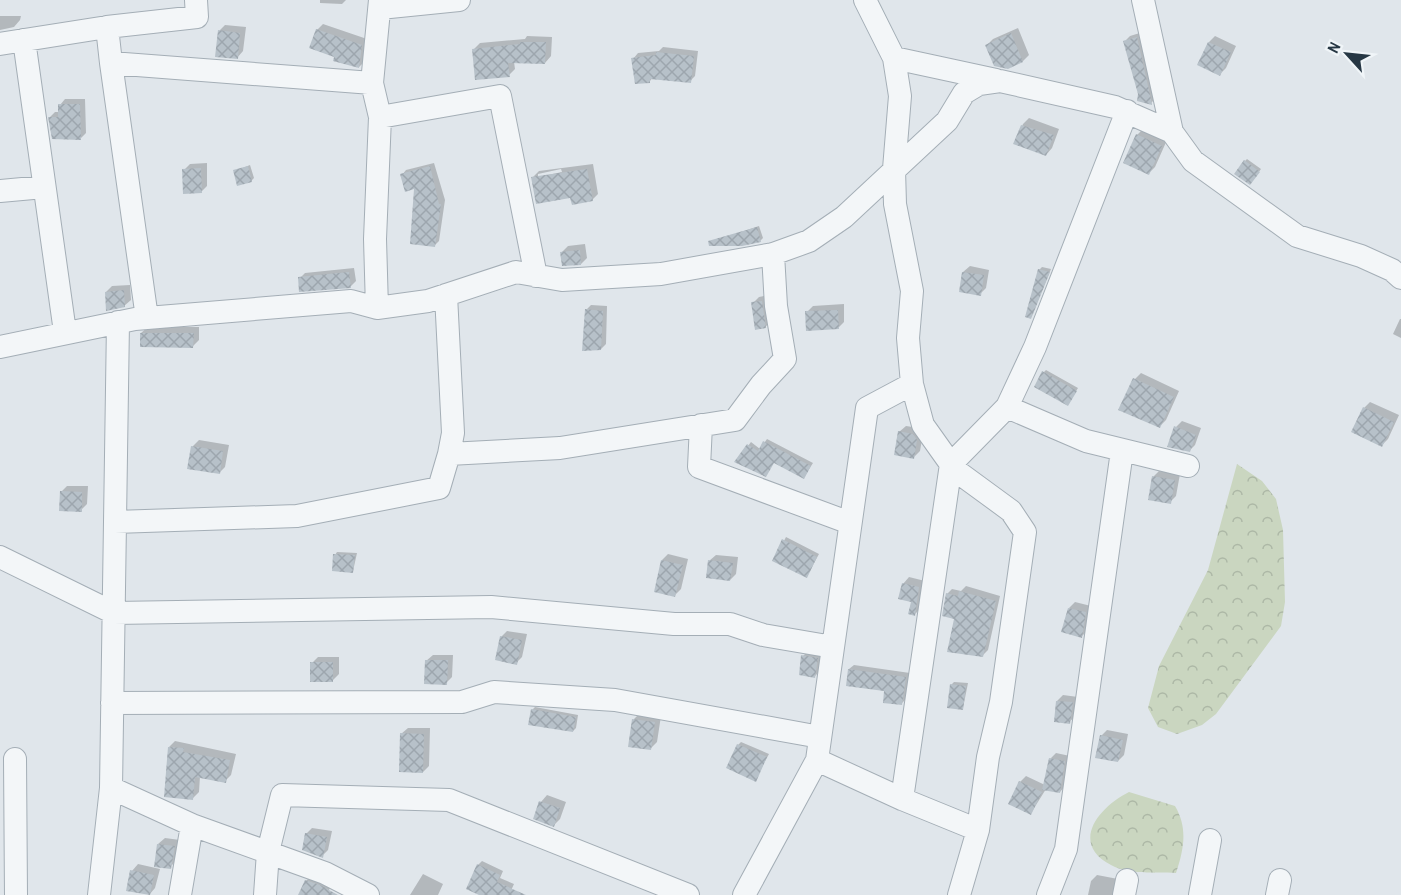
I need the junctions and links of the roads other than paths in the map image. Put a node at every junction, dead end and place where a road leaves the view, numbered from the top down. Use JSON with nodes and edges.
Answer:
{"nodes":[{"id":1,"x":196,"y":0,"type":"edge"},
{"id":2,"x":459,"y":0,"type":"edge"},
{"id":3,"x":866,"y":0,"type":"edge"},
{"id":4,"x":1143,"y":0,"type":"edge"},
{"id":5,"x":380,"y":4,"type":"edge"},
{"id":6,"x":107,"y":27,"type":"junction"},
{"id":7,"x":24,"y":40,"type":"junction"},
{"id":8,"x":0,"y":44,"type":"edge"},
{"id":9,"x":894,"y":58,"type":"junction"},
{"id":10,"x":111,"y":63,"type":"junction"},
{"id":11,"x":1000,"y":81,"type":"junction"},
{"id":12,"x":372,"y":83,"type":"junction"},
{"id":13,"x":1127,"y":111,"type":"junction"},
{"id":14,"x":380,"y":117,"type":"junction"},
{"id":15,"x":1172,"y":132,"type":"junction"},
{"id":16,"x":894,"y":169,"type":"junction"},
{"id":17,"x":44,"y":187,"type":"junction"},
{"id":18,"x":0,"y":191,"type":"edge"},
{"id":19,"x":773,"y":254,"type":"junction"},
{"id":20,"x":536,"y":276,"type":"junction"},
{"id":21,"x":1401,"y":278,"type":"edge"},
{"id":22,"x":446,"y":295,"type":"junction"},
{"id":23,"x":377,"y":308,"type":"junction"},
{"id":24,"x":147,"y":318,"type":"junction"},
{"id":25,"x":118,"y":322,"type":"junction"},
{"id":26,"x":66,"y":332,"type":"junction"},
{"id":27,"x":0,"y":347,"type":"edge"},
{"id":28,"x":912,"y":384,"type":"junction"},
{"id":29,"x":1007,"y":407,"type":"junction"},
{"id":30,"x":701,"y":425,"type":"junction"},
{"id":31,"x":1122,"y":451,"type":"junction"},
{"id":32,"x":449,"y":454,"type":"junction"},
{"id":33,"x":951,"y":464,"type":"junction"},
{"id":34,"x":1188,"y":466,"type":"dead end"},
{"id":35,"x":115,"y":522,"type":"junction"},
{"id":36,"x":850,"y":523,"type":"junction"},
{"id":37,"x":0,"y":557,"type":"edge"},
{"id":38,"x":114,"y":612,"type":"junction"},
{"id":39,"x":833,"y":647,"type":"junction"},
{"id":40,"x":112,"y":703,"type":"junction"},
{"id":41,"x":820,"y":737,"type":"junction"},
{"id":42,"x":15,"y":759,"type":"dead end"},
{"id":43,"x":817,"y":760,"type":"junction"},
{"id":44,"x":111,"y":788,"type":"junction"},
{"id":45,"x":903,"y":799,"type":"junction"},
{"id":46,"x":192,"y":825,"type":"junction"},
{"id":47,"x":978,"y":830,"type":"junction"},
{"id":48,"x":1210,"y":840,"type":"dead end"},
{"id":49,"x":268,"y":852,"type":"junction"},
{"id":50,"x":16,"y":895,"type":"edge"},
{"id":51,"x":99,"y":895,"type":"edge"},
{"id":52,"x":180,"y":895,"type":"edge"},
{"id":53,"x":265,"y":895,"type":"edge"},
{"id":54,"x":368,"y":895,"type":"edge"},
{"id":55,"x":688,"y":895,"type":"edge"},
{"id":56,"x":744,"y":895,"type":"edge"},
{"id":57,"x":958,"y":895,"type":"edge"},
{"id":58,"x":1048,"y":895,"type":"edge"},
{"id":59,"x":1200,"y":895,"type":"edge"}],
"edges":[{"from":1,"to":6,"type":"street"},
{"from":2,"to":5,"type":"street"},
{"from":3,"to":9,"type":"street"},
{"from":4,"to":15,"type":"street"},
{"from":5,"to":12,"type":"street"},
{"from":6,"to":7,"type":"street"},
{"from":6,"to":10,"type":"street"},
{"from":7,"to":8,"type":"street"},
{"from":7,"to":17,"type":"street"},
{"from":9,"to":11,"type":"street"},
{"from":9,"to":16,"type":"street"},
{"from":10,"to":12,"type":"street"},
{"from":10,"to":24,"type":"street"},
{"from":11,"to":13,"type":"street"},
{"from":11,"to":16,"type":"street"},
{"from":12,"to":14,"type":"street"},
{"from":13,"to":15,"type":"street"},
{"from":13,"to":29,"type":"street"},
{"from":14,"to":20,"type":"street"},
{"from":14,"to":23,"type":"street"},
{"from":15,"to":21,"type":"street"},
{"from":16,"to":19,"type":"street"},
{"from":16,"to":28,"type":"street"},
{"from":17,"to":18,"type":"street"},
{"from":17,"to":26,"type":"street"},
{"from":19,"to":20,"type":"street"},
{"from":19,"to":30,"type":"street"},
{"from":20,"to":22,"type":"street"},
{"from":22,"to":23,"type":"street"},
{"from":22,"to":32,"type":"street"},
{"from":23,"to":24,"type":"street"},
{"from":24,"to":25,"type":"street"},
{"from":25,"to":26,"type":"street"},
{"from":25,"to":35,"type":"street"},
{"from":26,"to":27,"type":"street"},
{"from":28,"to":33,"type":"street"},
{"from":28,"to":36,"type":"street"},
{"from":29,"to":31,"type":"street"},
{"from":29,"to":33,"type":"street"},
{"from":30,"to":32,"type":"street"},
{"from":30,"to":36,"type":"street"},
{"from":31,"to":34,"type":"street"},
{"from":31,"to":58,"type":"street"},
{"from":32,"to":35,"type":"street"},
{"from":33,"to":45,"type":"street"},
{"from":33,"to":47,"type":"street"},
{"from":35,"to":38,"type":"street"},
{"from":36,"to":39,"type":"street"},
{"from":37,"to":38,"type":"street"},
{"from":38,"to":39,"type":"street"},
{"from":38,"to":40,"type":"street"},
{"from":39,"to":41,"type":"street"},
{"from":40,"to":41,"type":"street"},
{"from":40,"to":44,"type":"street"},
{"from":41,"to":43,"type":"street"},
{"from":42,"to":50,"type":"street"},
{"from":43,"to":45,"type":"street"},
{"from":43,"to":56,"type":"street"},
{"from":44,"to":46,"type":"street"},
{"from":44,"to":51,"type":"street"},
{"from":45,"to":47,"type":"street"},
{"from":46,"to":49,"type":"street"},
{"from":46,"to":52,"type":"street"},
{"from":47,"to":57,"type":"street"},
{"from":48,"to":59,"type":"street"},
{"from":49,"to":53,"type":"street"},
{"from":49,"to":54,"type":"street"},
{"from":49,"to":55,"type":"street"}]}
